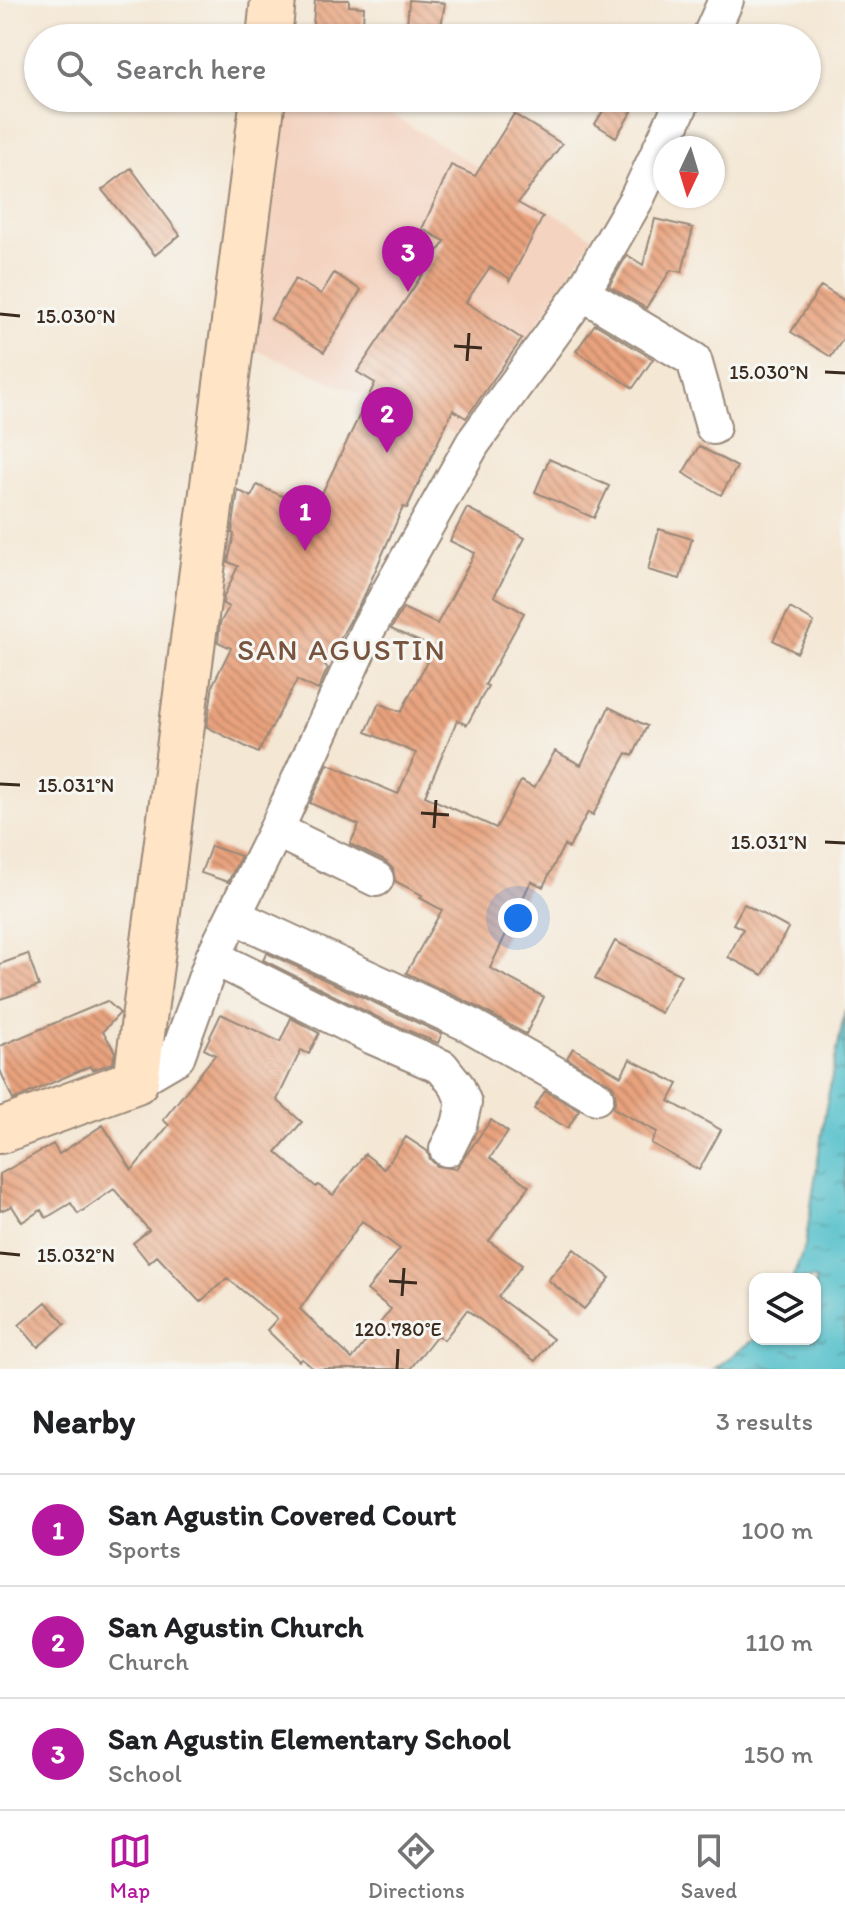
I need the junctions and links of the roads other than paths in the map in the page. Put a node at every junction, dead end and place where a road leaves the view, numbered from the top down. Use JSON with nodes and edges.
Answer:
{"nodes":[{"id":1,"x":273,"y":0,"type":"edge"},
{"id":2,"x":726,"y":0,"type":"edge"},
{"id":3,"x":270,"y":24,"type":"edge"},
{"id":4,"x":715,"y":24,"type":"edge"},
{"id":5,"x":261,"y":112,"type":"edge"},
{"id":6,"x":677,"y":112,"type":"edge"},
{"id":7,"x":582,"y":293,"type":"junction"},
{"id":8,"x":713,"y":427,"type":"dead end"},
{"id":9,"x":276,"y":830,"type":"junction"},
{"id":10,"x":376,"y":879,"type":"dead end"},
{"id":11,"x":234,"y":916,"type":"junction"},
{"id":12,"x":213,"y":957,"type":"junction"},
{"id":13,"x":136,"y":1081,"type":"junction"},
{"id":14,"x":596,"y":1097,"type":"dead end"},
{"id":15,"x":0,"y":1131,"type":"edge"},
{"id":16,"x":447,"y":1149,"type":"dead end"}],
"edges":[{"from":1,"to":3,"type":"main road"},
{"from":2,"to":4,"type":"street"},
{"from":5,"to":13,"type":"main road"},
{"from":6,"to":7,"type":"street"},
{"from":7,"to":8,"type":"street"},
{"from":7,"to":9,"type":"street"},
{"from":9,"to":10,"type":"street"},
{"from":9,"to":11,"type":"street"},
{"from":11,"to":12,"type":"street"},
{"from":11,"to":14,"type":"street"},
{"from":12,"to":13,"type":"street"},
{"from":12,"to":16,"type":"street"},
{"from":13,"to":15,"type":"main road"}]}
